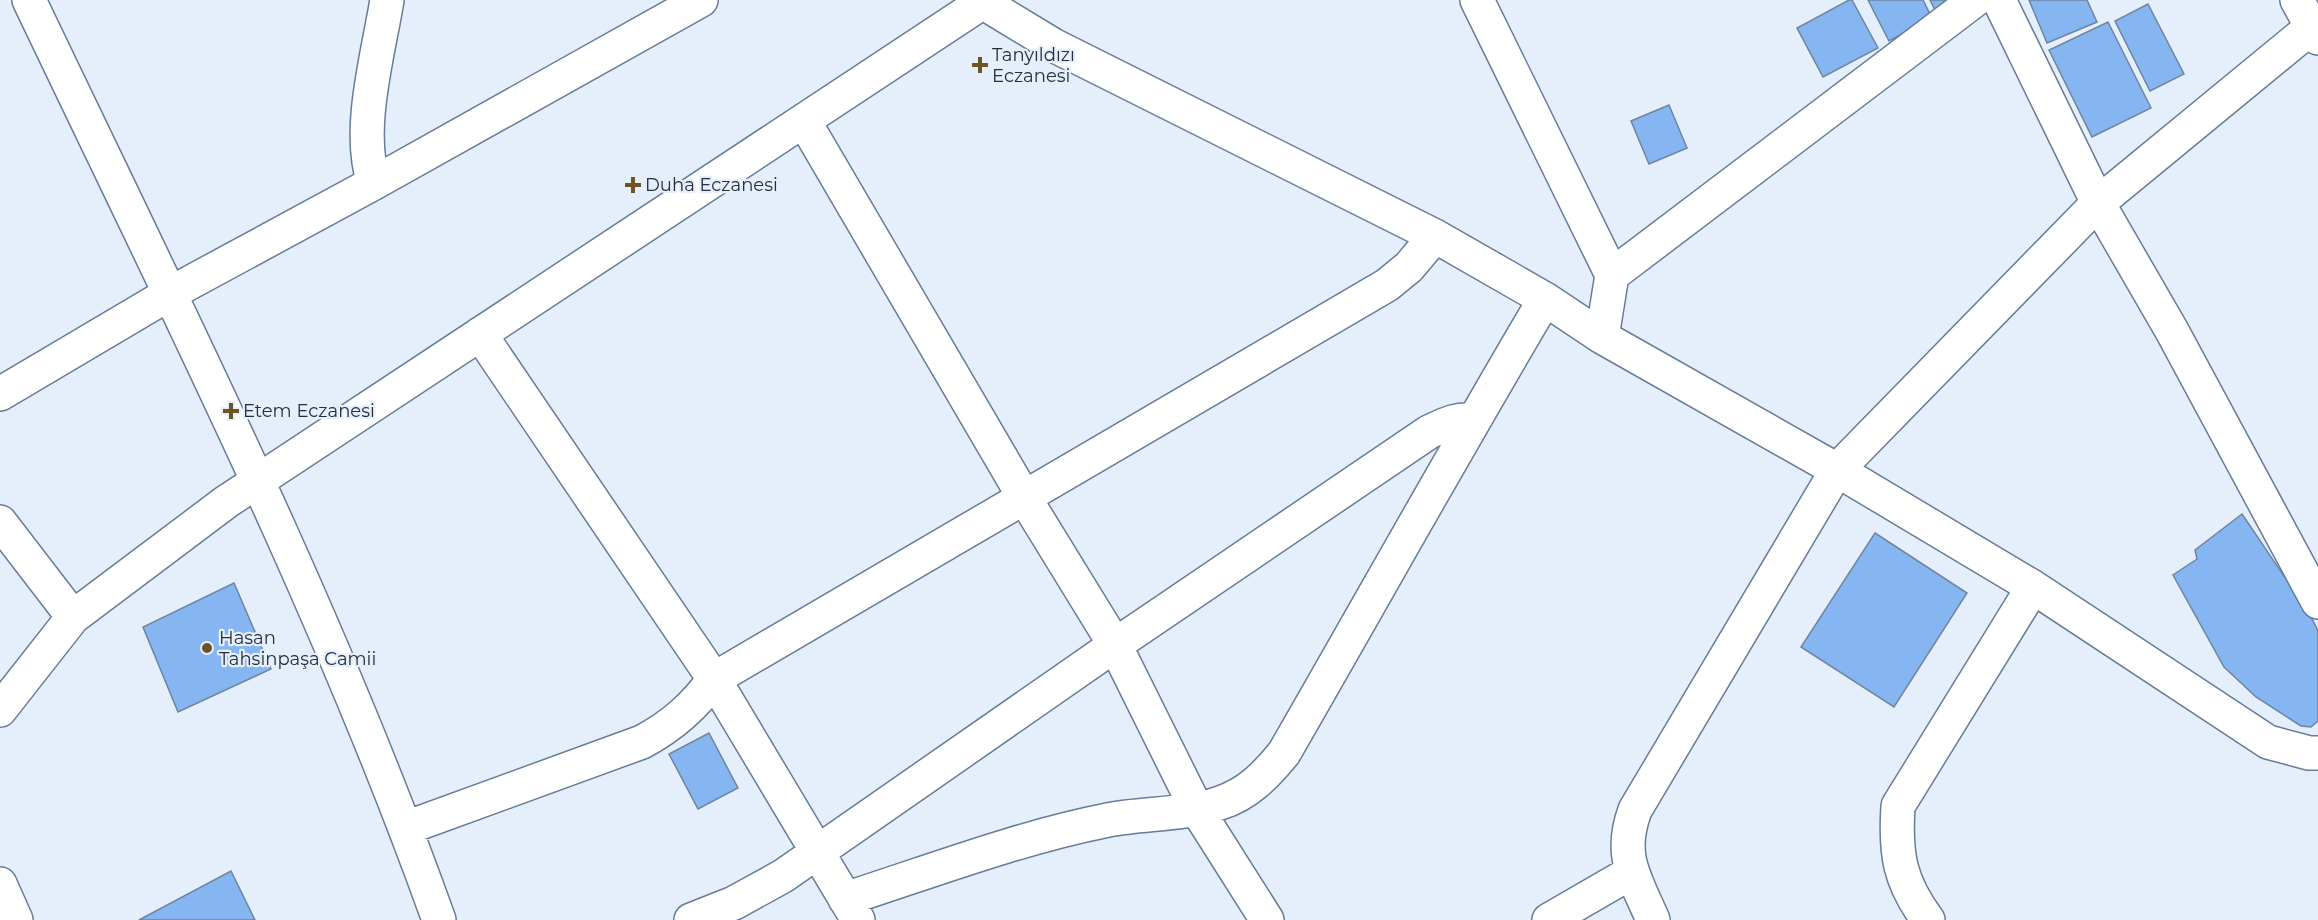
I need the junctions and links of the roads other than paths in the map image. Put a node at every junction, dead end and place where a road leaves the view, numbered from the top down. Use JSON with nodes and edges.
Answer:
{"nodes":[{"id":1,"x":29,"y":0,"type":"edge"},
{"id":2,"x":387,"y":0,"type":"edge"},
{"id":3,"x":700,"y":0,"type":"edge"},
{"id":4,"x":1477,"y":0,"type":"edge"},
{"id":5,"x":1975,"y":0,"type":"edge"},
{"id":6,"x":1999,"y":0,"type":"edge"},
{"id":7,"x":981,"y":1,"type":"edge"},
{"id":8,"x":2309,"y":22,"type":"edge"},
{"id":9,"x":804,"y":120,"type":"junction"},
{"id":10,"x":374,"y":183,"type":"junction"},
{"id":11,"x":2098,"y":203,"type":"junction"},
{"id":12,"x":1435,"y":236,"type":"junction"},
{"id":13,"x":1612,"y":275,"type":"junction"},
{"id":14,"x":170,"y":294,"type":"junction"},
{"id":15,"x":1545,"y":299,"type":"junction"},
{"id":16,"x":480,"y":334,"type":"junction"},
{"id":17,"x":1602,"y":337,"type":"junction"},
{"id":18,"x":0,"y":394,"type":"edge"},
{"id":19,"x":1473,"y":420,"type":"junction"},
{"id":20,"x":1837,"y":470,"type":"junction"},
{"id":21,"x":259,"y":480,"type":"junction"},
{"id":22,"x":1024,"y":497,"type":"junction"},
{"id":23,"x":0,"y":522,"type":"edge"},
{"id":24,"x":2033,"y":587,"type":"junction"},
{"id":25,"x":2318,"y":602,"type":"edge"},
{"id":26,"x":72,"y":617,"type":"junction"},
{"id":27,"x":1115,"y":645,"type":"junction"},
{"id":28,"x":714,"y":680,"type":"junction"},
{"id":29,"x":0,"y":711,"type":"edge"},
{"id":30,"x":2318,"y":753,"type":"edge"},
{"id":31,"x":1196,"y":808,"type":"junction"},
{"id":32,"x":406,"y":828,"type":"junction"},
{"id":33,"x":817,"y":853,"type":"junction"},
{"id":34,"x":1632,"y":872,"type":"junction"},
{"id":35,"x":0,"y":885,"type":"edge"},
{"id":36,"x":851,"y":909,"type":"edge"},
{"id":37,"x":16,"y":920,"type":"edge"},
{"id":38,"x":439,"y":920,"type":"edge"},
{"id":39,"x":691,"y":920,"type":"edge"},
{"id":40,"x":1267,"y":920,"type":"edge"},
{"id":41,"x":1549,"y":920,"type":"edge"},
{"id":42,"x":1653,"y":920,"type":"edge"},
{"id":43,"x":1928,"y":920,"type":"edge"}],
"edges":[{"from":1,"to":14,"type":"street"},
{"from":2,"to":10,"type":"street"},
{"from":3,"to":10,"type":"street"},
{"from":4,"to":13,"type":"street"},
{"from":5,"to":13,"type":"street"},
{"from":6,"to":11,"type":"street"},
{"from":7,"to":9,"type":"street"},
{"from":7,"to":12,"type":"street"},
{"from":8,"to":11,"type":"street"},
{"from":9,"to":16,"type":"street"},
{"from":9,"to":22,"type":"street"},
{"from":10,"to":14,"type":"street"},
{"from":11,"to":20,"type":"street"},
{"from":11,"to":25,"type":"street"},
{"from":12,"to":15,"type":"street"},
{"from":12,"to":22,"type":"street"},
{"from":13,"to":17,"type":"street"},
{"from":14,"to":18,"type":"street"},
{"from":14,"to":21,"type":"street"},
{"from":15,"to":17,"type":"street"},
{"from":15,"to":19,"type":"street"},
{"from":16,"to":21,"type":"street"},
{"from":16,"to":28,"type":"street"},
{"from":17,"to":20,"type":"street"},
{"from":19,"to":27,"type":"street"},
{"from":19,"to":31,"type":"street"},
{"from":20,"to":24,"type":"street"},
{"from":20,"to":34,"type":"street"},
{"from":21,"to":26,"type":"street"},
{"from":21,"to":32,"type":"street"},
{"from":22,"to":27,"type":"street"},
{"from":22,"to":28,"type":"street"},
{"from":23,"to":26,"type":"street"},
{"from":24,"to":30,"type":"street"},
{"from":24,"to":43,"type":"street"},
{"from":26,"to":29,"type":"street"},
{"from":27,"to":31,"type":"street"},
{"from":27,"to":33,"type":"street"},
{"from":28,"to":32,"type":"street"},
{"from":28,"to":33,"type":"street"},
{"from":31,"to":36,"type":"street"},
{"from":31,"to":40,"type":"street"},
{"from":32,"to":38,"type":"street"},
{"from":33,"to":36,"type":"street"},
{"from":33,"to":39,"type":"street"},
{"from":34,"to":41,"type":"street"},
{"from":34,"to":42,"type":"street"},
{"from":35,"to":37,"type":"street"}]}
